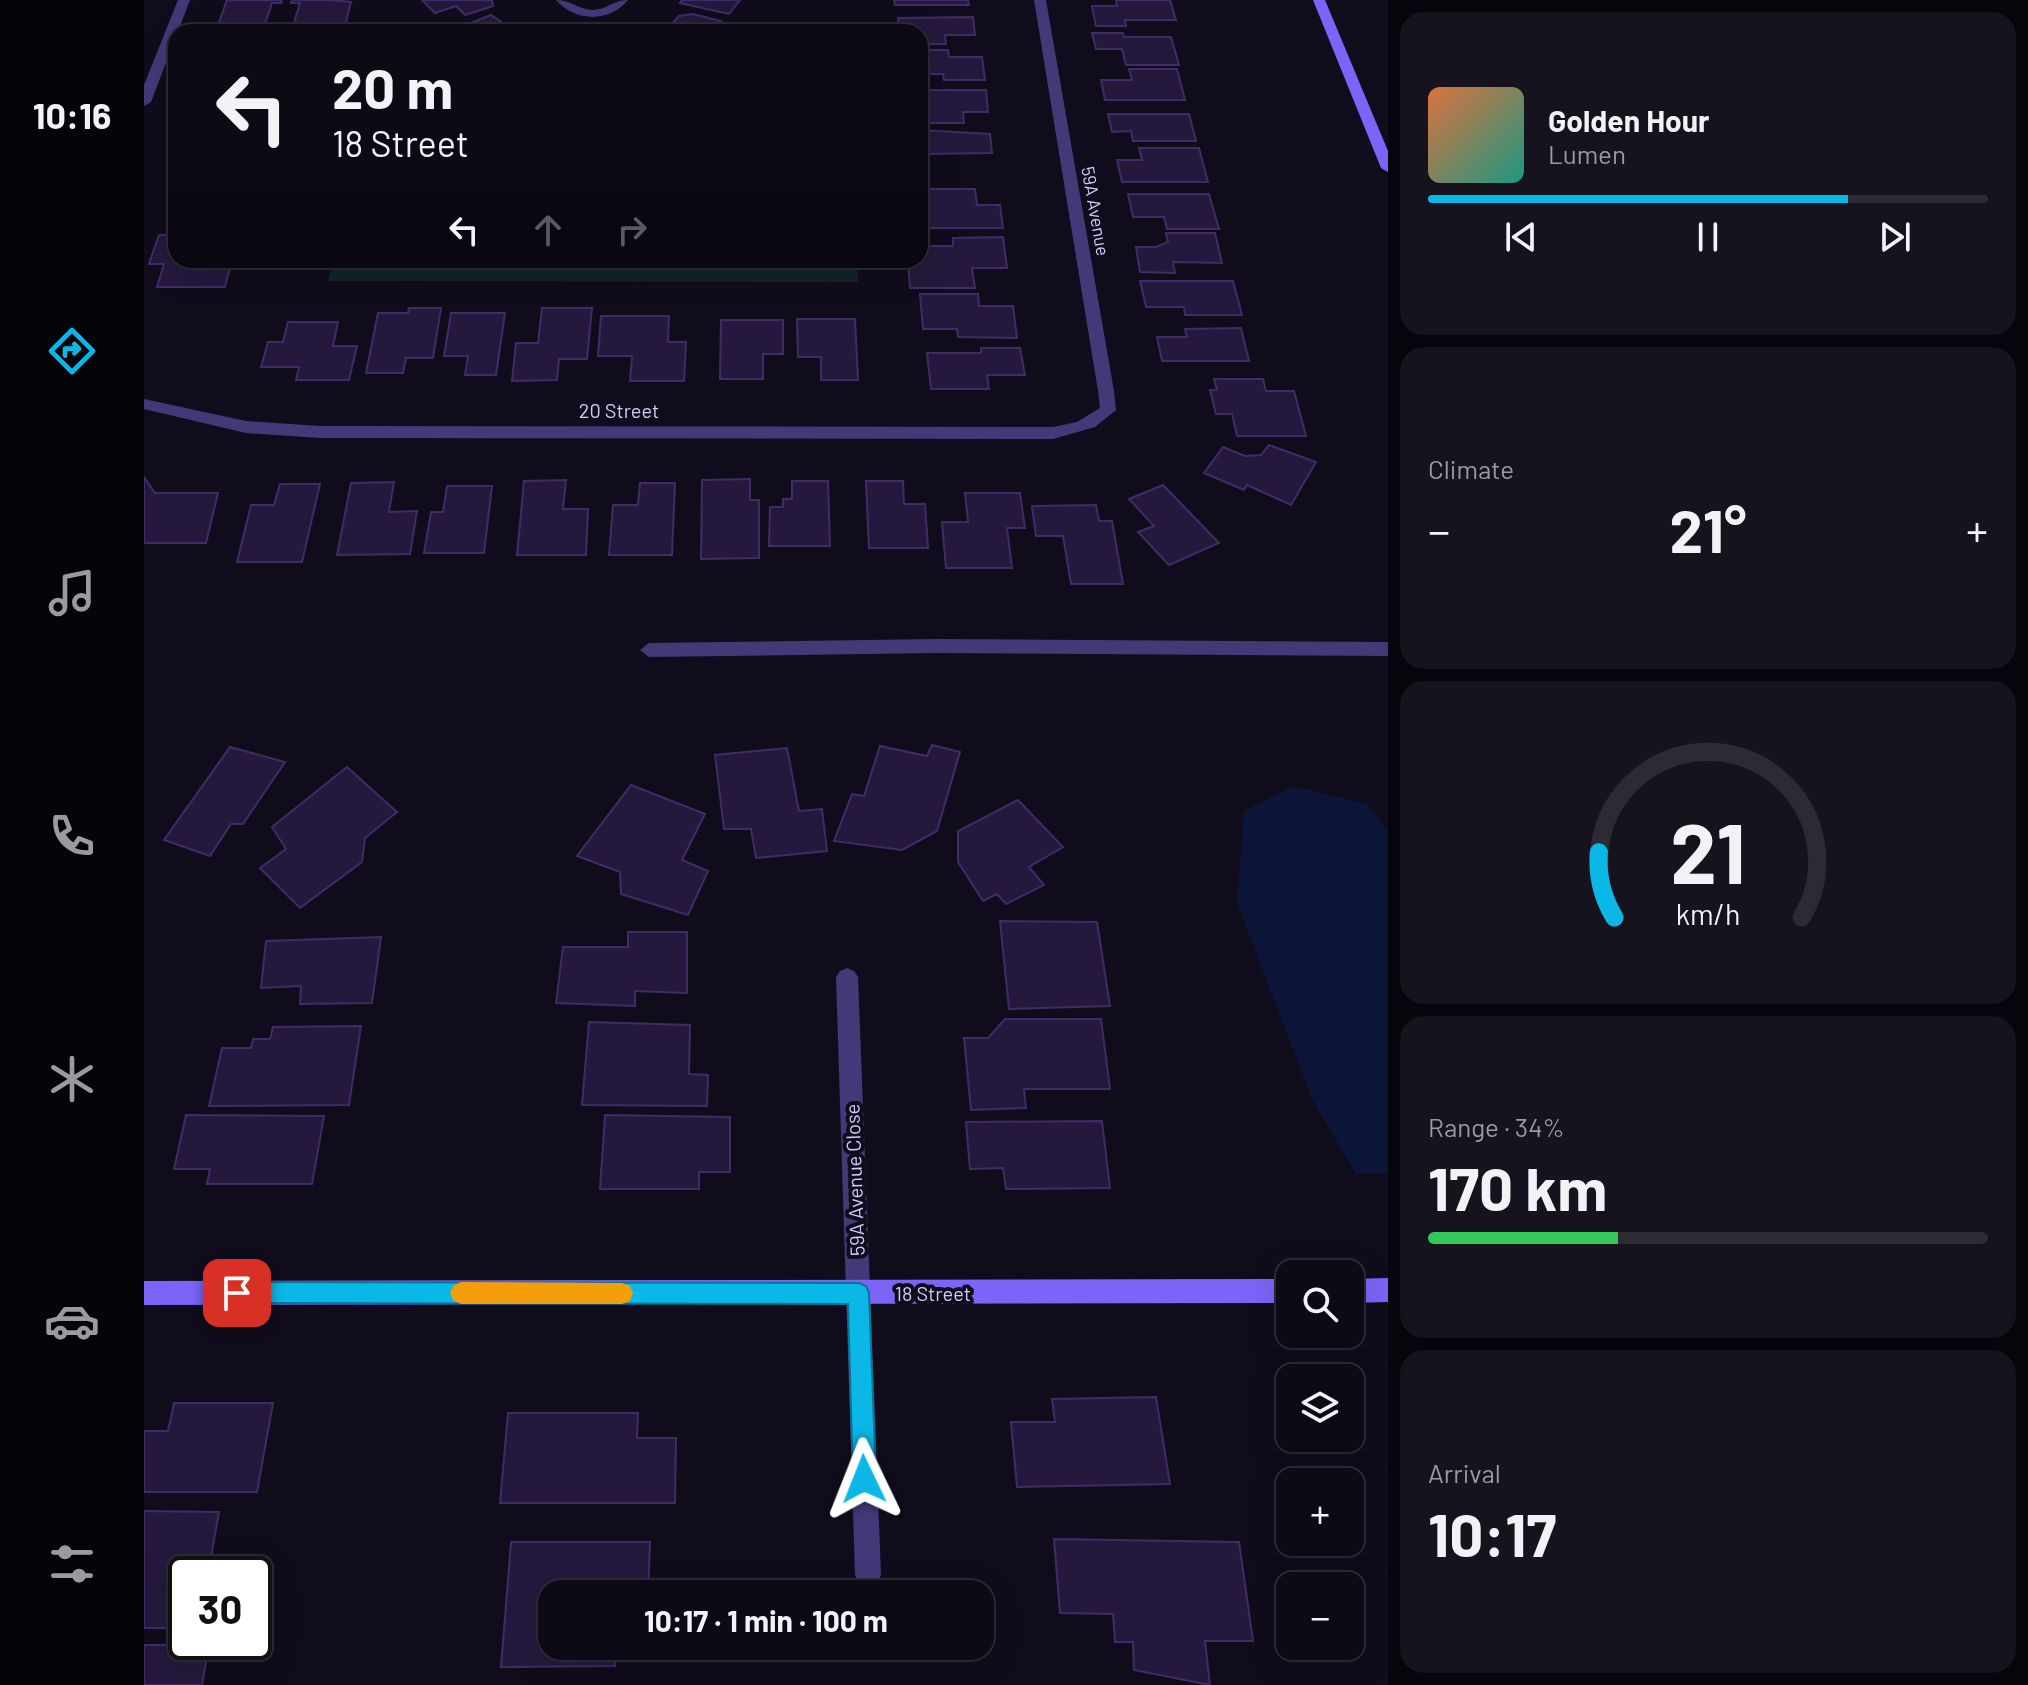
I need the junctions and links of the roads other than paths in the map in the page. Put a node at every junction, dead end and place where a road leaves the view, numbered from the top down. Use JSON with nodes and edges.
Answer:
{"nodes":[{"id":1,"x":184,"y":0,"type":"edge"},
{"id":2,"x":562,"y":0,"type":"edge"},
{"id":3,"x":622,"y":0,"type":"edge"},
{"id":4,"x":1040,"y":0,"type":"edge"},
{"id":5,"x":1319,"y":0,"type":"edge"},
{"id":6,"x":175,"y":24,"type":"edge"},
{"id":7,"x":168,"y":41,"type":"edge"},
{"id":8,"x":144,"y":102,"type":"edge"},
{"id":9,"x":1388,"y":168,"type":"edge"},
{"id":10,"x":144,"y":404,"type":"edge"},
{"id":11,"x":1094,"y":423,"type":"joint"},
{"id":12,"x":1388,"y":649,"type":"edge"},
{"id":13,"x":649,"y":650,"type":"dead end"},
{"id":14,"x":847,"y":977,"type":"dead end"},
{"id":15,"x":1388,"y":1290,"type":"edge"},
{"id":16,"x":1276,"y":1291,"type":"edge"},
{"id":17,"x":1364,"y":1291,"type":"edge"},
{"id":18,"x":144,"y":1293,"type":"edge"},
{"id":19,"x":859,"y":1293,"type":"junction"},
{"id":20,"x":868,"y":1575,"type":"dead end"}],
"edges":[{"from":1,"to":6,"type":"street"},
{"from":2,"to":3,"type":"street"},
{"from":4,"to":11,"type":"street","name":"59A Avenue"},
{"from":5,"to":9,"type":"street"},
{"from":7,"to":8,"type":"street"},
{"from":10,"to":11,"type":"street","name":"20 Street"},
{"from":12,"to":13,"type":"street"},
{"from":14,"to":19,"type":"street","name":"59A Avenue Close"},
{"from":15,"to":17,"type":"street"},
{"from":16,"to":19,"type":"street","name":"18 Street"},
{"from":18,"to":19,"type":"street","name":"18 Street"},
{"from":19,"to":20,"type":"street","name":"59A Avenue Close"}]}
